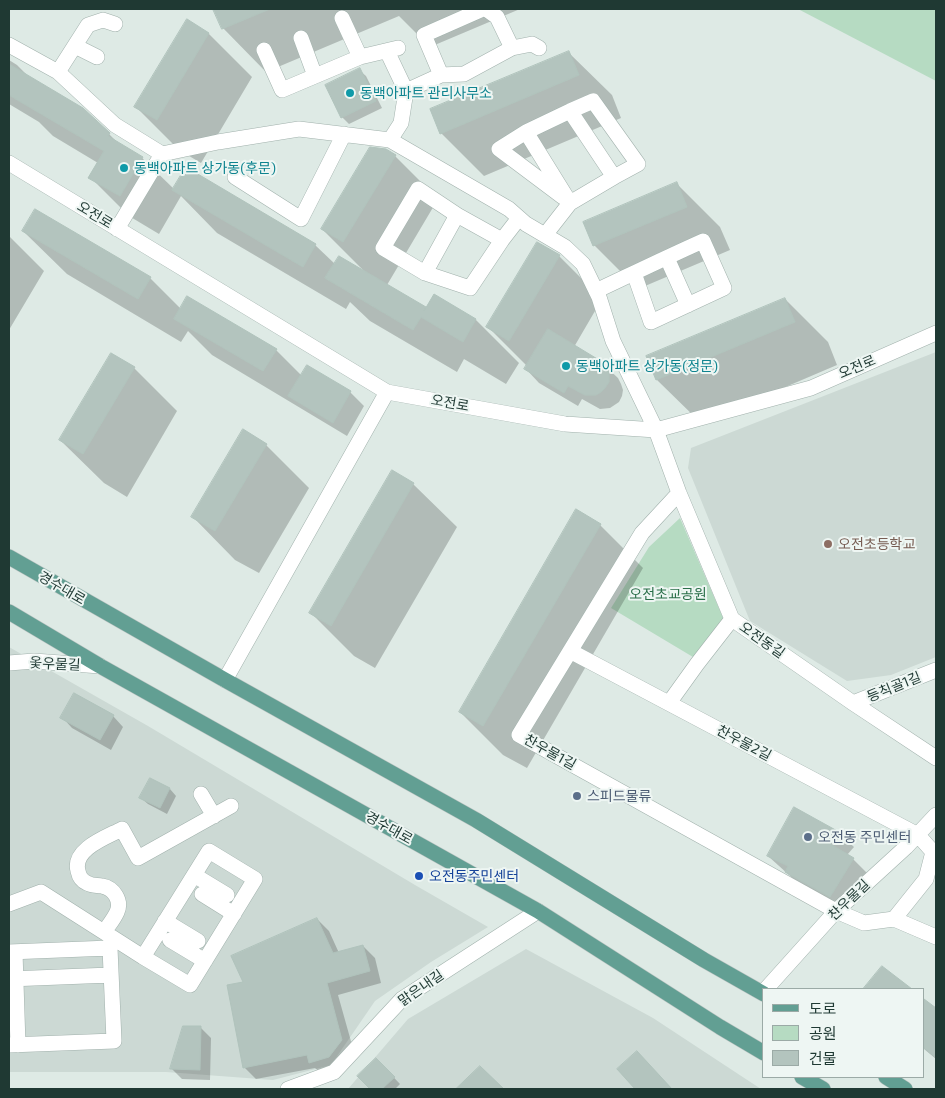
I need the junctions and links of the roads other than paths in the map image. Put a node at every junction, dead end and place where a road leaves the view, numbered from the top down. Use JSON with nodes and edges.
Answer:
{"nodes":[{"id":1,"x":484,"y":9,"type":"edge"},
{"id":2,"x":342,"y":18,"type":"dead end"},
{"id":3,"x":115,"y":24,"type":"dead end"},
{"id":4,"x":301,"y":38,"type":"dead end"},
{"id":5,"x":9,"y":45,"type":"edge"},
{"id":6,"x":75,"y":46,"type":"junction"},
{"id":7,"x":512,"y":48,"type":"junction"},
{"id":8,"x":540,"y":48,"type":"dead end"},
{"id":9,"x":264,"y":50,"type":"dead end"},
{"id":10,"x":97,"y":57,"type":"dead end"},
{"id":11,"x":360,"y":57,"type":"junction"},
{"id":12,"x":58,"y":72,"type":"junction"},
{"id":13,"x":441,"y":75,"type":"junction"},
{"id":14,"x":315,"y":76,"type":"junction"},
{"id":15,"x":406,"y":91,"type":"junction"},
{"id":16,"x":570,"y":111,"type":"junction"},
{"id":17,"x":526,"y":132,"type":"junction"},
{"id":18,"x":344,"y":134,"type":"junction"},
{"id":19,"x":390,"y":140,"type":"junction"},
{"id":20,"x":162,"y":154,"type":"junction"},
{"id":21,"x":9,"y":163,"type":"edge"},
{"id":22,"x":235,"y":177,"type":"dead end"},
{"id":23,"x":614,"y":177,"type":"junction"},
{"id":24,"x":570,"y":203,"type":"junction"},
{"id":25,"x":457,"y":215,"type":"junction"},
{"id":26,"x":519,"y":218,"type":"junction"},
{"id":27,"x":117,"y":229,"type":"junction"},
{"id":28,"x":545,"y":235,"type":"junction"},
{"id":29,"x":502,"y":240,"type":"junction"},
{"id":30,"x":667,"y":258,"type":"junction"},
{"id":31,"x":425,"y":273,"type":"junction"},
{"id":32,"x":634,"y":273,"type":"junction"},
{"id":33,"x":596,"y":291,"type":"junction"},
{"id":34,"x":688,"y":305,"type":"junction"},
{"id":35,"x":936,"y":333,"type":"edge"},
{"id":36,"x":387,"y":392,"type":"junction"},
{"id":37,"x":656,"y":430,"type":"junction"},
{"id":38,"x":679,"y":492,"type":"junction"},
{"id":39,"x":9,"y":557,"type":"edge"},
{"id":40,"x":9,"y":612,"type":"edge"},
{"id":41,"x":732,"y":619,"type":"junction"},
{"id":42,"x":570,"y":651,"type":"junction"},
{"id":43,"x":9,"y":663,"type":"edge"},
{"id":44,"x":100,"y":666,"type":"junction"},
{"id":45,"x":936,"y":670,"type":"edge"},
{"id":46,"x":224,"y":680,"type":"junction"},
{"id":47,"x":669,"y":703,"type":"junction"},
{"id":48,"x":853,"y":703,"type":"junction"},
{"id":49,"x":936,"y":758,"type":"edge"},
{"id":50,"x":201,"y":794,"type":"dead end"},
{"id":51,"x":231,"y":806,"type":"dead end"},
{"id":52,"x":936,"y":815,"type":"edge"},
{"id":53,"x":214,"y":816,"type":"junction"},
{"id":54,"x":918,"y":835,"type":"junction"},
{"id":55,"x":194,"y":875,"type":"junction"},
{"id":56,"x":931,"y":882,"type":"edge"},
{"id":57,"x":9,"y":904,"type":"edge"},
{"id":58,"x":538,"y":911,"type":"junction"},
{"id":59,"x":836,"y":911,"type":"junction"},
{"id":60,"x":234,"y":914,"type":"junction"},
{"id":61,"x":894,"y":919,"type":"junction"},
{"id":62,"x":165,"y":921,"type":"junction"},
{"id":63,"x":104,"y":932,"type":"junction"},
{"id":64,"x":936,"y":937,"type":"edge"},
{"id":65,"x":12,"y":952,"type":"edge"},
{"id":66,"x":143,"y":957,"type":"junction"},
{"id":67,"x":205,"y":961,"type":"junction"},
{"id":68,"x":112,"y":975,"type":"junction"},
{"id":69,"x":12,"y":979,"type":"edge"},
{"id":70,"x":768,"y":988,"type":"edge"},
{"id":71,"x":762,"y":991,"type":"edge"},
{"id":72,"x":13,"y":1045,"type":"edge"},
{"id":73,"x":762,"y":1053,"type":"edge"},
{"id":74,"x":804,"y":1078,"type":"edge"},
{"id":75,"x":888,"y":1078,"type":"edge"},
{"id":76,"x":288,"y":1089,"type":"edge"},
{"id":77,"x":823,"y":1089,"type":"edge"},
{"id":78,"x":905,"y":1089,"type":"edge"}],
"edges":[{"from":1,"to":7,"type":"street"},
{"from":1,"to":13,"type":"street"},
{"from":2,"to":11,"type":"street"},
{"from":3,"to":6,"type":"street"},
{"from":4,"to":14,"type":"street"},
{"from":5,"to":12,"type":"street"},
{"from":6,"to":10,"type":"street"},
{"from":6,"to":12,"type":"street"},
{"from":7,"to":8,"type":"street"},
{"from":7,"to":13,"type":"street"},
{"from":9,"to":14,"type":"street"},
{"from":11,"to":14,"type":"street"},
{"from":11,"to":15,"type":"street"},
{"from":12,"to":20,"type":"street"},
{"from":13,"to":15,"type":"street"},
{"from":15,"to":19,"type":"street"},
{"from":16,"to":17,"type":"street"},
{"from":16,"to":23,"type":"street"},
{"from":16,"to":23,"type":"street"},
{"from":17,"to":24,"type":"street"},
{"from":17,"to":24,"type":"street"},
{"from":18,"to":19,"type":"street"},
{"from":18,"to":20,"type":"street"},
{"from":18,"to":22,"type":"street"},
{"from":19,"to":26,"type":"street","name":"오전동길"},
{"from":20,"to":27,"type":"street"},
{"from":21,"to":27,"type":"street","name":"오전로"},
{"from":23,"to":24,"type":"street"},
{"from":24,"to":28,"type":"street"},
{"from":25,"to":29,"type":"street"},
{"from":25,"to":31,"type":"street"},
{"from":25,"to":31,"type":"street"},
{"from":26,"to":28,"type":"street","name":"오전동길"},
{"from":26,"to":29,"type":"street"},
{"from":27,"to":36,"type":"street","name":"오전로"},
{"from":28,"to":33,"type":"street","name":"오전동길"},
{"from":29,"to":31,"type":"street"},
{"from":30,"to":32,"type":"street"},
{"from":30,"to":34,"type":"street"},
{"from":30,"to":34,"type":"street"},
{"from":32,"to":33,"type":"street"},
{"from":32,"to":34,"type":"street"},
{"from":33,"to":37,"type":"street","name":"오전동길"},
{"from":35,"to":37,"type":"street","name":"오전로"},
{"from":36,"to":37,"type":"street","name":"오전로"},
{"from":36,"to":46,"type":"street"},
{"from":37,"to":38,"type":"street","name":"오전동길"},
{"from":38,"to":41,"type":"street","name":"오전동길"},
{"from":38,"to":42,"type":"street","name":"찬우물1길"},
{"from":39,"to":46,"type":"main road","name":"경수대로"},
{"from":40,"to":44,"type":"main road","name":"경수대로"},
{"from":41,"to":47,"type":"street"},
{"from":41,"to":48,"type":"street","name":"오전동길"},
{"from":42,"to":47,"type":"street","name":"찬우물2길"},
{"from":42,"to":59,"type":"street","name":"찬우물1길"},
{"from":43,"to":44,"type":"street","name":"옻우물길"},
{"from":44,"to":58,"type":"main road","name":"경수대로"},
{"from":45,"to":48,"type":"street","name":"등칙골1길"},
{"from":46,"to":71,"type":"main road","name":"경수대로"},
{"from":47,"to":54,"type":"street","name":"찬우물2길"},
{"from":48,"to":49,"type":"street","name":"오전동길"},
{"from":50,"to":53,"type":"street"},
{"from":51,"to":53,"type":"street"},
{"from":52,"to":54,"type":"street","name":"찬우물길"},
{"from":53,"to":63,"type":"street"},
{"from":54,"to":56,"type":"street"},
{"from":54,"to":59,"type":"street","name":"찬우물길"},
{"from":55,"to":60,"type":"street"},
{"from":55,"to":60,"type":"street"},
{"from":55,"to":62,"type":"street"},
{"from":56,"to":61,"type":"street"},
{"from":57,"to":63,"type":"street"},
{"from":58,"to":73,"type":"main road","name":"경수대로"},
{"from":58,"to":76,"type":"street","name":"맑은내길"},
{"from":59,"to":61,"type":"street"},
{"from":59,"to":70,"type":"street","name":"찬우물길"},
{"from":60,"to":67,"type":"street"},
{"from":61,"to":64,"type":"street"},
{"from":62,"to":66,"type":"street"},
{"from":62,"to":67,"type":"street"},
{"from":63,"to":66,"type":"street"},
{"from":65,"to":68,"type":"street"},
{"from":65,"to":69,"type":"street"},
{"from":66,"to":67,"type":"street"},
{"from":68,"to":69,"type":"street"},
{"from":68,"to":72,"type":"street"},
{"from":69,"to":72,"type":"street"},
{"from":74,"to":77,"type":"main road"},
{"from":75,"to":78,"type":"main road"}]}
